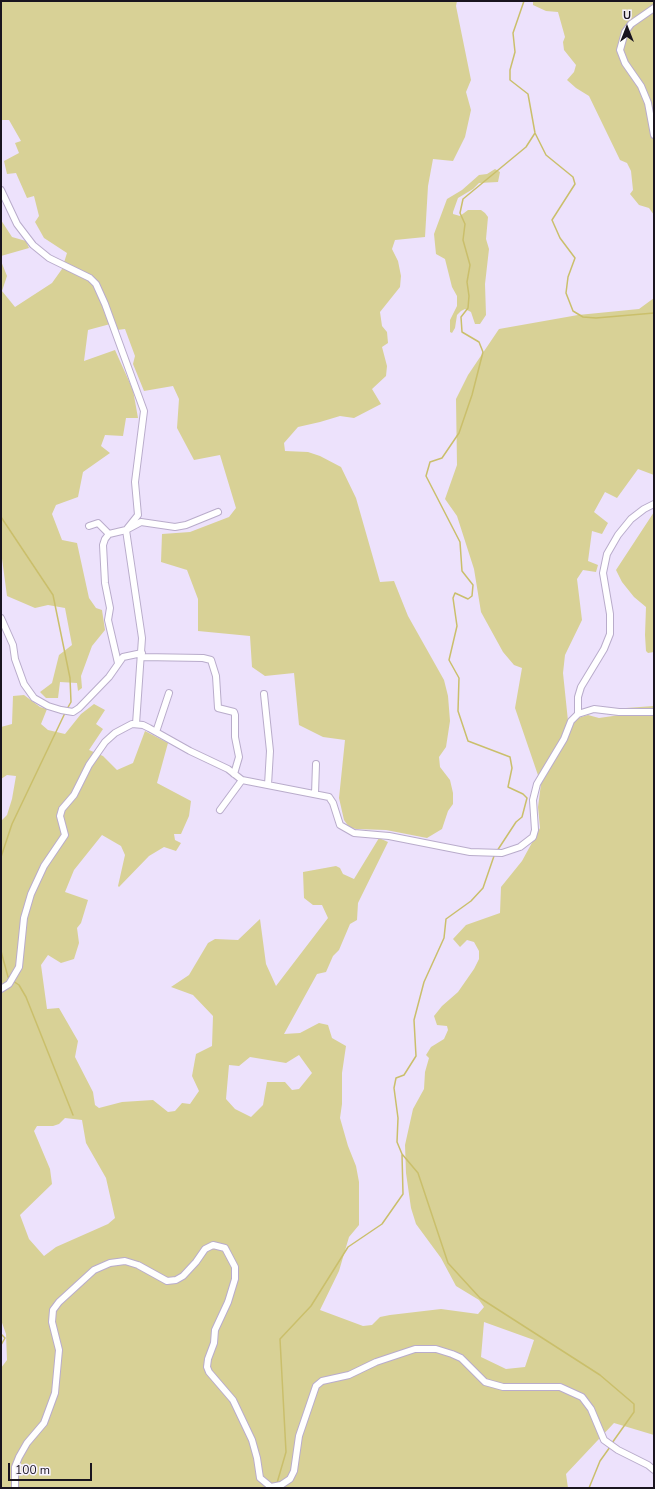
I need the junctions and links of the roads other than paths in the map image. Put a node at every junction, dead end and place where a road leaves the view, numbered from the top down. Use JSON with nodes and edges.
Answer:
{"nodes":[{"id":1,"x":654,"y":8,"type":"edge"},
{"id":2,"x":654,"y":135,"type":"edge"},
{"id":3,"x":1,"y":190,"type":"edge"},
{"id":4,"x":654,"y":504,"type":"edge"},
{"id":5,"x":218,"y":512,"type":"dead end"},
{"id":6,"x":89,"y":526,"type":"dead end"},
{"id":7,"x":126,"y":530,"type":"junction"},
{"id":8,"x":109,"y":534,"type":"junction"},
{"id":9,"x":1,"y":618,"type":"edge"},
{"id":10,"x":142,"y":655,"type":"junction"},
{"id":11,"x":118,"y":663,"type":"junction"},
{"id":12,"x":169,"y":694,"type":"dead end"},
{"id":13,"x":264,"y":694,"type":"dead end"},
{"id":14,"x":654,"y":712,"type":"edge"},
{"id":15,"x":578,"y":714,"type":"junction"},
{"id":16,"x":136,"y":724,"type":"junction"},
{"id":17,"x":156,"y":732,"type":"junction"},
{"id":18,"x":316,"y":764,"type":"dead end"},
{"id":19,"x":234,"y":774,"type":"junction"},
{"id":20,"x":242,"y":780,"type":"junction"},
{"id":21,"x":268,"y":785,"type":"junction"},
{"id":22,"x":315,"y":794,"type":"junction"},
{"id":23,"x":220,"y":810,"type":"dead end"},
{"id":24,"x":1,"y":989,"type":"edge"},
{"id":25,"x":654,"y":1470,"type":"edge"},
{"id":26,"x":271,"y":1487,"type":"edge"},
{"id":27,"x":15,"y":1488,"type":"edge"}],
"edges":[{"from":1,"to":2,"type":"street"},
{"from":3,"to":7,"type":"street"},
{"from":4,"to":15,"type":"street"},
{"from":5,"to":7,"type":"street"},
{"from":6,"to":8,"type":"street"},
{"from":7,"to":8,"type":"street"},
{"from":7,"to":10,"type":"street"},
{"from":8,"to":11,"type":"street"},
{"from":9,"to":11,"type":"street"},
{"from":10,"to":11,"type":"street"},
{"from":10,"to":16,"type":"street"},
{"from":10,"to":19,"type":"street"},
{"from":12,"to":17,"type":"street"},
{"from":13,"to":21,"type":"street"},
{"from":14,"to":15,"type":"street"},
{"from":15,"to":22,"type":"street"},
{"from":16,"to":17,"type":"street"},
{"from":16,"to":24,"type":"street"},
{"from":17,"to":19,"type":"street"},
{"from":18,"to":22,"type":"street"},
{"from":19,"to":20,"type":"street"},
{"from":20,"to":21,"type":"street"},
{"from":20,"to":23,"type":"street"},
{"from":21,"to":22,"type":"street"},
{"from":25,"to":26,"type":"street"},
{"from":26,"to":27,"type":"street"}]}
